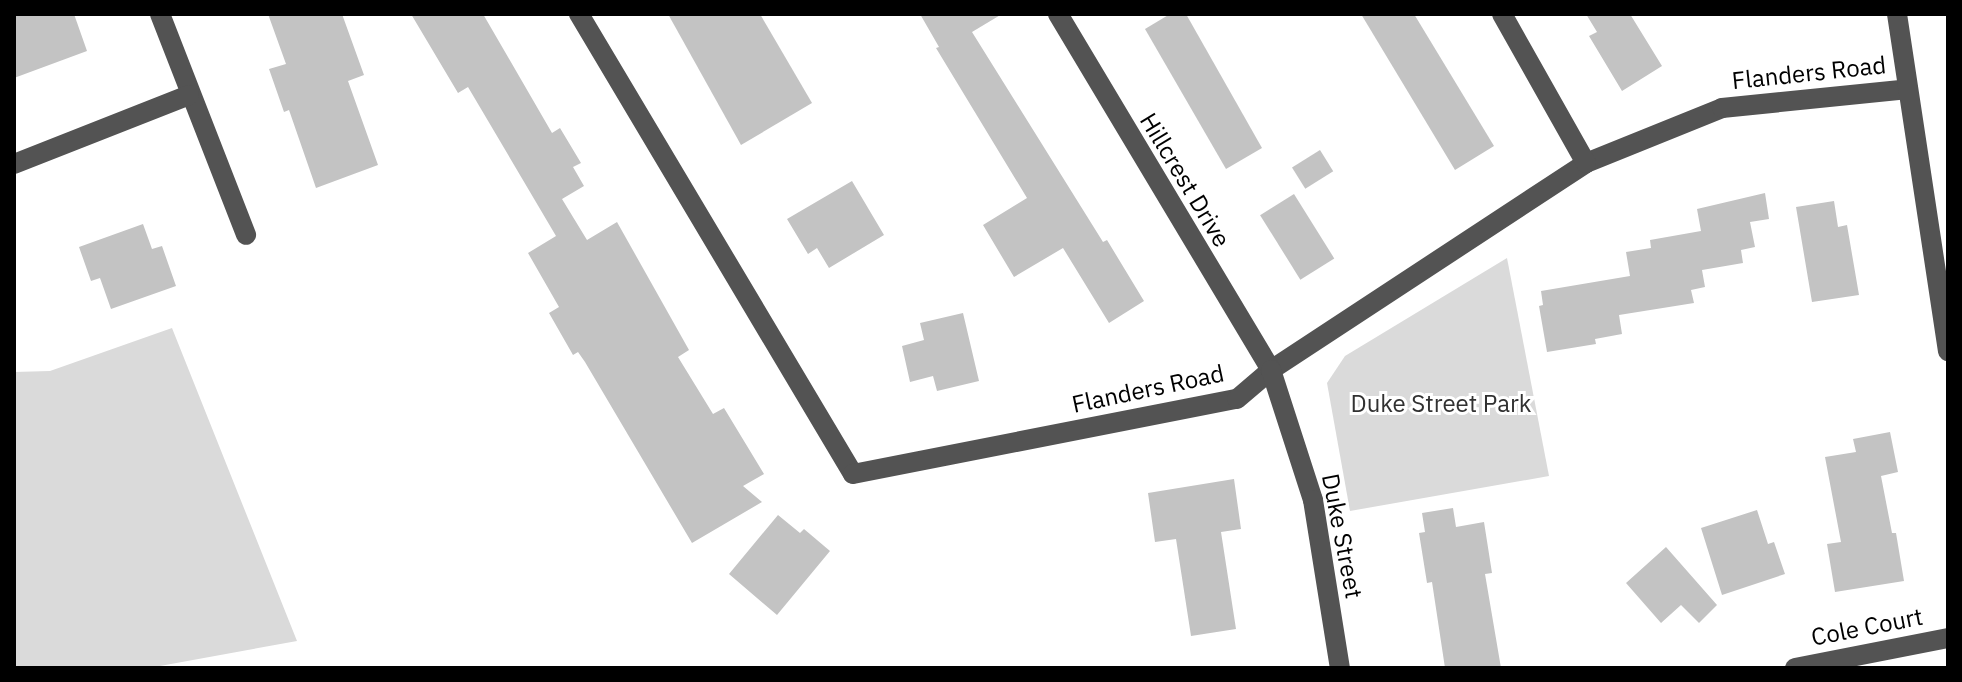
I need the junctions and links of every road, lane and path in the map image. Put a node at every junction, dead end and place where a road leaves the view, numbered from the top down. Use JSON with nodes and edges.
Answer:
{"nodes":[{"id":1,"x":160,"y":14,"type":"edge"},
{"id":2,"x":579,"y":14,"type":"edge"},
{"id":3,"x":1058,"y":14,"type":"edge"},
{"id":4,"x":1502,"y":14,"type":"edge"},
{"id":5,"x":1897,"y":14,"type":"edge"},
{"id":6,"x":1908,"y":89,"type":"junction"},
{"id":7,"x":189,"y":95,"type":"junction"},
{"id":8,"x":1586,"y":163,"type":"junction"},
{"id":9,"x":14,"y":164,"type":"edge"},
{"id":10,"x":246,"y":235,"type":"dead end"},
{"id":11,"x":1947,"y":340,"type":"edge"},
{"id":12,"x":1271,"y":370,"type":"junction"},
{"id":13,"x":1948,"y":638,"type":"edge"},
{"id":14,"x":1340,"y":668,"type":"edge"},
{"id":15,"x":1795,"y":668,"type":"edge"}],
"edges":[{"from":1,"to":7,"type":"street"},
{"from":2,"to":12,"type":"street","name":"Flanders Road"},
{"from":3,"to":12,"type":"street","name":"Hillcrest Drive"},
{"from":4,"to":8,"type":"street"},
{"from":5,"to":6,"type":"street"},
{"from":6,"to":8,"type":"street","name":"Flanders Road"},
{"from":6,"to":11,"type":"street"},
{"from":7,"to":9,"type":"street"},
{"from":7,"to":10,"type":"street"},
{"from":8,"to":12,"type":"street","name":"Flanders Road"},
{"from":12,"to":14,"type":"street","name":"Duke Street"},
{"from":13,"to":15,"type":"street","name":"Cole Court"}]}
